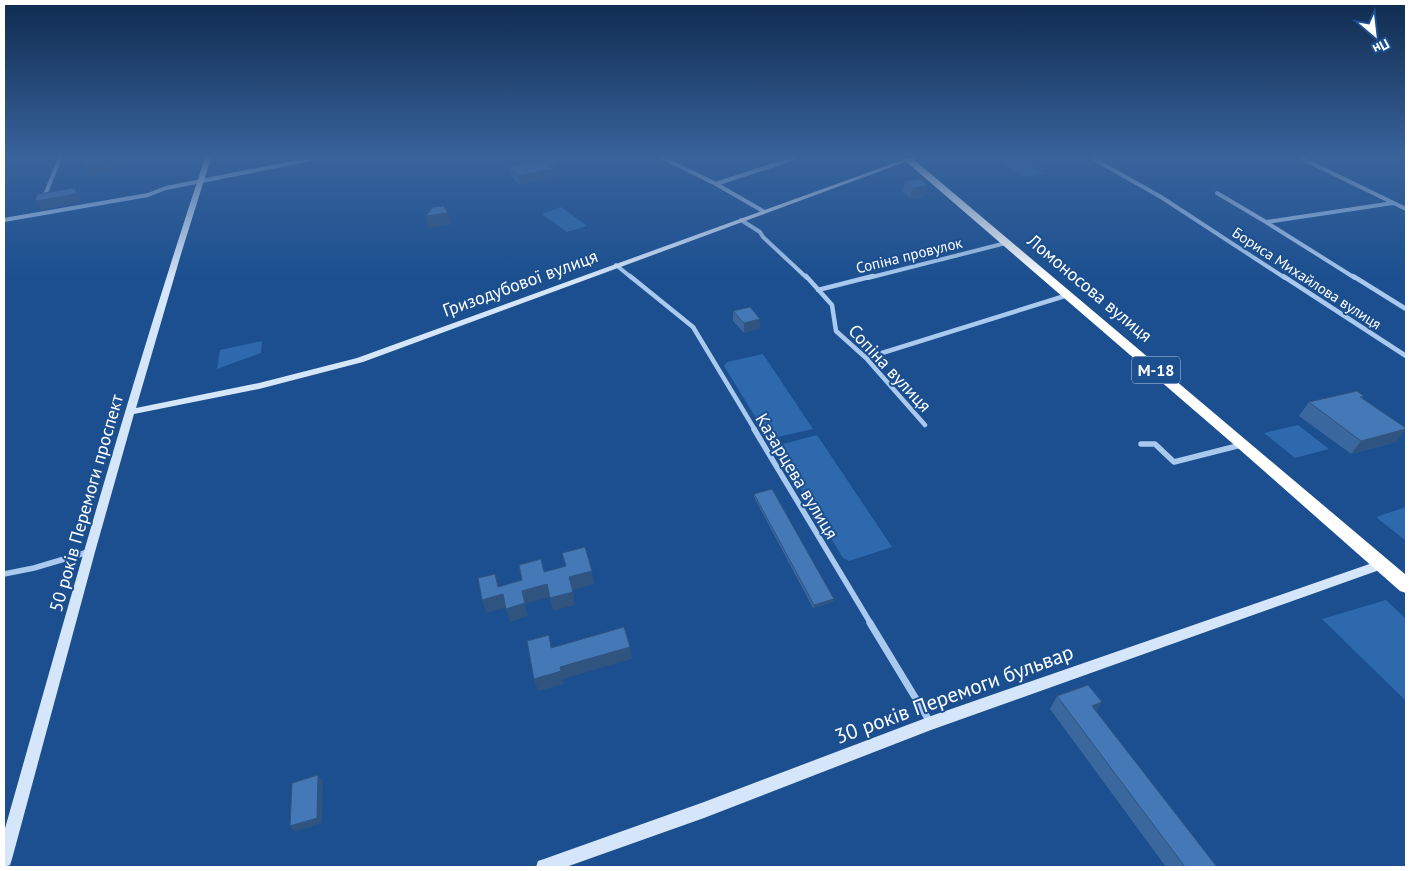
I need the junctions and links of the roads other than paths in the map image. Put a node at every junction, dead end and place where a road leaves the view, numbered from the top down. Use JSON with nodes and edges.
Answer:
{"nodes":[{"id":1,"x":132,"y":199,"type":"edge"},
{"id":2,"x":196,"y":199,"type":"edge"},
{"id":3,"x":741,"y":199,"type":"edge"},
{"id":4,"x":797,"y":199,"type":"edge"},
{"id":5,"x":955,"y":199,"type":"edge"},
{"id":6,"x":1164,"y":199,"type":"edge"},
{"id":7,"x":1227,"y":199,"type":"edge"},
{"id":8,"x":1386,"y":199,"type":"edge"},
{"id":9,"x":1393,"y":202,"type":"junction"},
{"id":10,"x":1406,"y":209,"type":"edge"},
{"id":11,"x":763,"y":211,"type":"junction"},
{"id":12,"x":4,"y":220,"type":"edge"},
{"id":13,"x":741,"y":220,"type":"junction"},
{"id":14,"x":1266,"y":222,"type":"junction"},
{"id":15,"x":1006,"y":243,"type":"junction"},
{"id":16,"x":616,"y":265,"type":"junction"},
{"id":17,"x":818,"y":290,"type":"junction"},
{"id":18,"x":1068,"y":296,"type":"junction"},
{"id":19,"x":1406,"y":309,"type":"edge"},
{"id":20,"x":1406,"y":356,"type":"edge"},
{"id":21,"x":866,"y":358,"type":"junction"},
{"id":22,"x":132,"y":412,"type":"junction"},
{"id":23,"x":924,"y":425,"type":"dead end"},
{"id":24,"x":1142,"y":444,"type":"dead end"},
{"id":25,"x":1244,"y":445,"type":"junction"},
{"id":26,"x":89,"y":552,"type":"junction"},
{"id":27,"x":1381,"y":565,"type":"junction"},
{"id":28,"x":4,"y":574,"type":"edge"},
{"id":29,"x":1406,"y":586,"type":"edge"},
{"id":30,"x":931,"y":723,"type":"junction"},
{"id":31,"x":4,"y":859,"type":"edge"},
{"id":32,"x":544,"y":867,"type":"edge"}],
"edges":[{"from":1,"to":12,"type":"street"},
{"from":2,"to":22,"type":"main road","name":"50 років Перемоги проспект"},
{"from":3,"to":11,"type":"street"},
{"from":4,"to":11,"type":"main road","name":"Гризодубової вулиця"},
{"from":5,"to":15,"type":"highway","name":"Ломоносова вулиця","number":"М-18"},
{"from":6,"to":20,"type":"street","name":"Бориса Михайлова вулиця"},
{"from":7,"to":14,"type":"street"},
{"from":8,"to":9,"type":"street"},
{"from":9,"to":10,"type":"street"},
{"from":9,"to":14,"type":"street"},
{"from":11,"to":13,"type":"main road","name":"Гризодубової вулиця"},
{"from":13,"to":16,"type":"main road","name":"Гризодубової вулиця"},
{"from":13,"to":17,"type":"street","name":"Сопіна вулиця"},
{"from":14,"to":19,"type":"street"},
{"from":15,"to":17,"type":"street","name":"Сопіна провулок"},
{"from":15,"to":18,"type":"highway","name":"Ломоносова вулиця","number":"М-18"},
{"from":16,"to":22,"type":"main road","name":"Гризодубової вулиця"},
{"from":16,"to":30,"type":"street","name":"Казарцева вулиця"},
{"from":17,"to":21,"type":"street","name":"Сопіна вулиця"},
{"from":18,"to":21,"type":"street"},
{"from":18,"to":25,"type":"highway","name":"Ломоносова вулиця","number":"М-18"},
{"from":21,"to":23,"type":"street","name":"Сопіна вулиця"},
{"from":22,"to":26,"type":"main road","name":"50 років Перемоги проспект"},
{"from":24,"to":25,"type":"street"},
{"from":25,"to":27,"type":"highway","name":"Ломоносова вулиця","number":"М-18"},
{"from":26,"to":28,"type":"street"},
{"from":26,"to":31,"type":"main road","name":"50 років Перемоги проспект"},
{"from":27,"to":29,"type":"highway","name":"Ломоносова вулиця","number":"М-18"},
{"from":27,"to":30,"type":"main road","name":"30 років Перемоги бульвар"},
{"from":30,"to":32,"type":"main road","name":"30 років Перемоги бульвар"}]}
